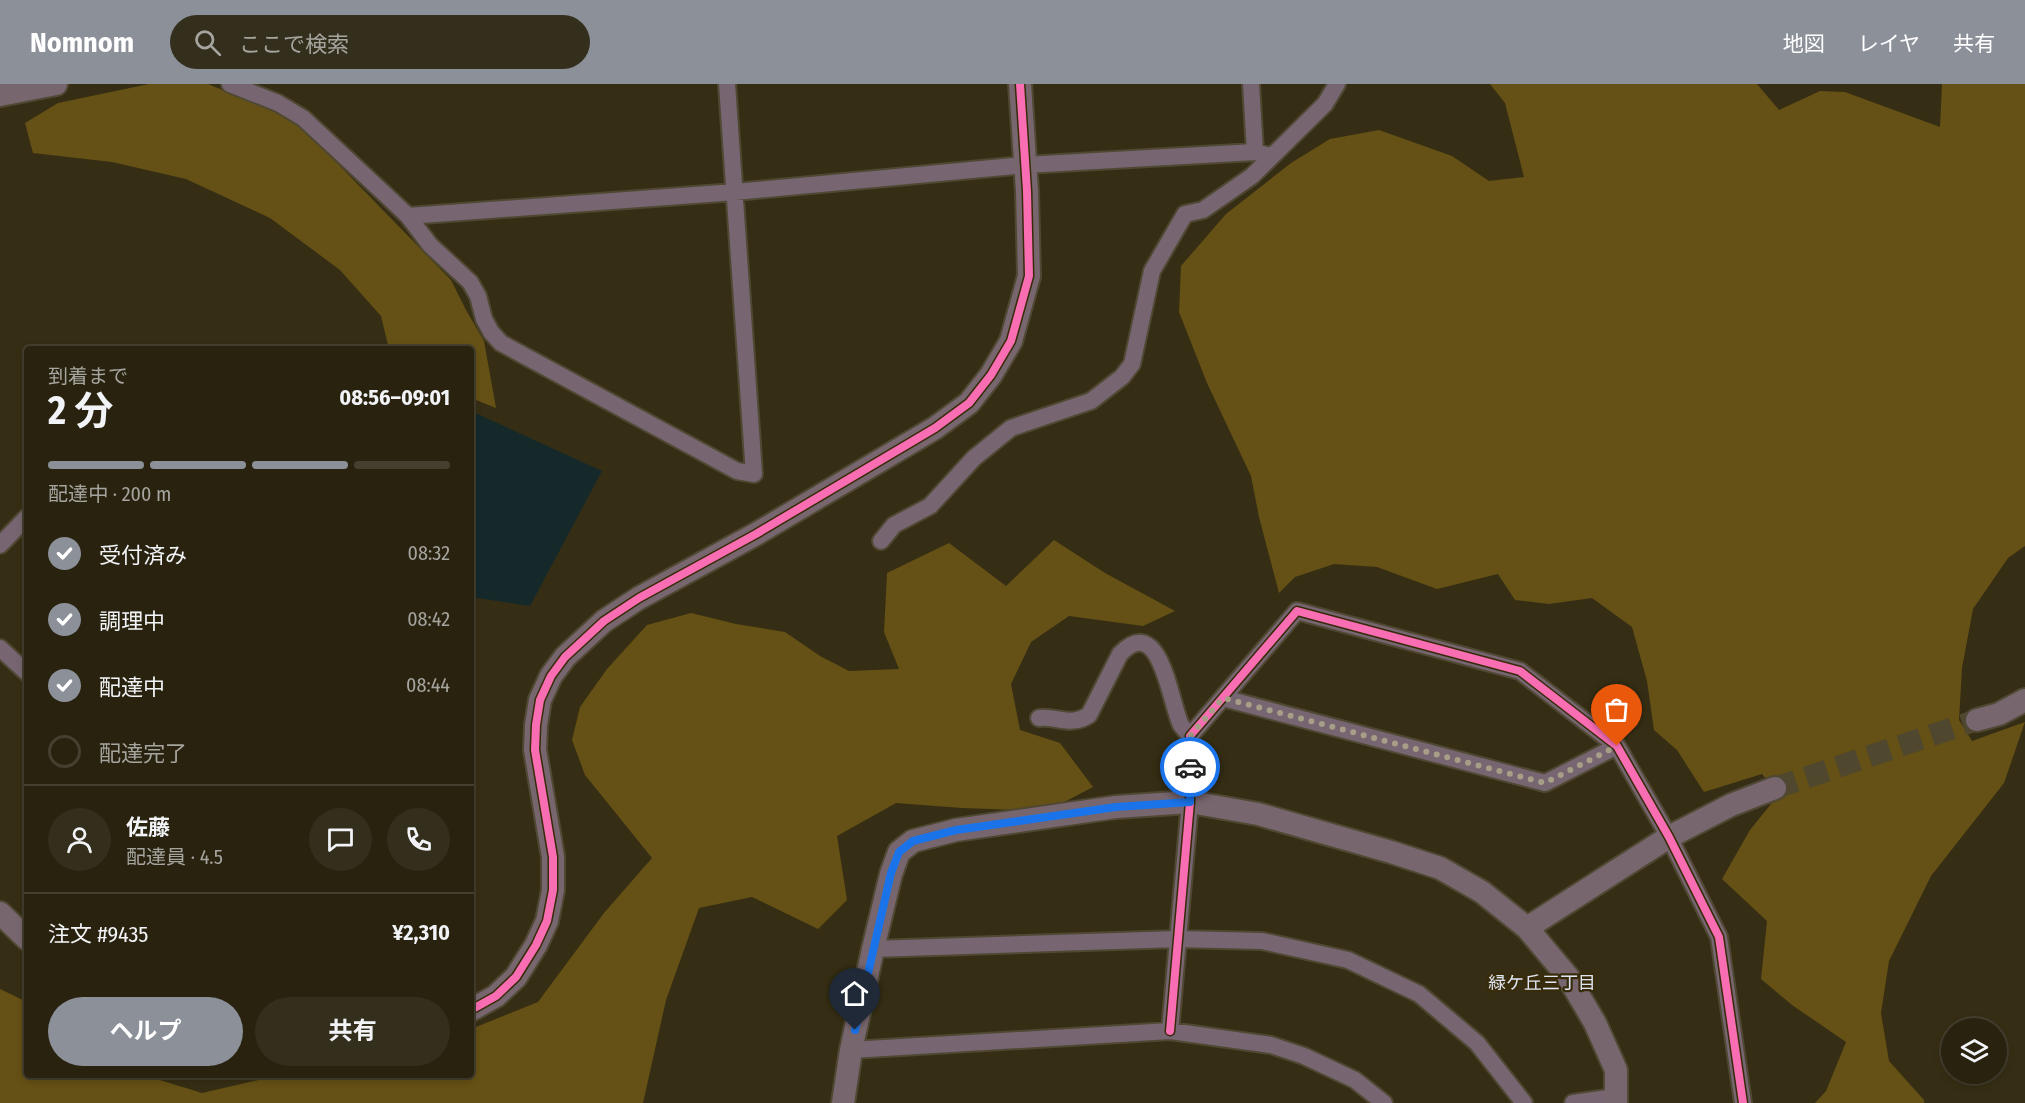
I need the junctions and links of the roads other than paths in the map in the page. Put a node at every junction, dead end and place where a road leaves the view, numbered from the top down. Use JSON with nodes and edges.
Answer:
{"nodes":[{"id":1,"x":56,"y":84,"type":"edge"},
{"id":2,"x":230,"y":84,"type":"edge"},
{"id":3,"x":727,"y":84,"type":"edge"},
{"id":4,"x":1020,"y":84,"type":"edge"},
{"id":5,"x":1251,"y":84,"type":"edge"},
{"id":6,"x":1337,"y":84,"type":"edge"},
{"id":7,"x":0,"y":95,"type":"edge"},
{"id":8,"x":1263,"y":154,"type":"junction"},
{"id":9,"x":1025,"y":165,"type":"junction"},
{"id":10,"x":735,"y":192,"type":"junction"},
{"id":11,"x":408,"y":216,"type":"junction"},
{"id":12,"x":24,"y":520,"type":"edge"},
{"id":13,"x":881,"y":540,"type":"dead end"},
{"id":14,"x":0,"y":545,"type":"edge"},
{"id":15,"x":0,"y":648,"type":"edge"},
{"id":16,"x":24,"y":670,"type":"edge"},
{"id":17,"x":1223,"y":698,"type":"junction"},
{"id":18,"x":2025,"y":700,"type":"edge"},
{"id":19,"x":1039,"y":718,"type":"dead end"},
{"id":20,"x":1977,"y":720,"type":"tunnel mouth"},
{"id":21,"x":1190,"y":736,"type":"junction"},
{"id":22,"x":1617,"y":746,"type":"junction"},
{"id":23,"x":1775,"y":788,"type":"tunnel mouth"},
{"id":24,"x":1190,"y":802,"type":"junction"},
{"id":25,"x":1669,"y":837,"type":"junction"},
{"id":26,"x":0,"y":913,"type":"edge"},
{"id":27,"x":1527,"y":928,"type":"junction"},
{"id":28,"x":24,"y":936,"type":"edge"},
{"id":29,"x":1178,"y":939,"type":"junction"},
{"id":30,"x":873,"y":949,"type":"junction"},
{"id":31,"x":474,"y":1008,"type":"edge"},
{"id":32,"x":1170,"y":1031,"type":"junction"},
{"id":33,"x":851,"y":1050,"type":"junction"},
{"id":34,"x":1616,"y":1100,"type":"edge"},
{"id":35,"x":843,"y":1103,"type":"edge"},
{"id":36,"x":1384,"y":1103,"type":"edge"},
{"id":37,"x":1524,"y":1103,"type":"edge"},
{"id":38,"x":1573,"y":1103,"type":"edge"},
{"id":39,"x":1743,"y":1103,"type":"edge"}],
"edges":[{"from":1,"to":7,"type":"street"},
{"from":2,"to":11,"type":"street"},
{"from":3,"to":10,"type":"street"},
{"from":4,"to":9,"type":"street"},
{"from":5,"to":8,"type":"street"},
{"from":6,"to":8,"type":"street"},
{"from":8,"to":9,"type":"street"},
{"from":8,"to":13,"type":"street"},
{"from":9,"to":10,"type":"street"},
{"from":9,"to":31,"type":"street"},
{"from":10,"to":11,"type":"street"},
{"from":10,"to":11,"type":"street"},
{"from":12,"to":14,"type":"street"},
{"from":15,"to":16,"type":"street"},
{"from":17,"to":21,"type":"street"},
{"from":17,"to":22,"type":"street"},
{"from":17,"to":22,"type":"street"},
{"from":18,"to":20,"type":"street"},
{"from":19,"to":21,"type":"street"},
{"from":21,"to":24,"type":"street"},
{"from":22,"to":25,"type":"street"},
{"from":23,"to":25,"type":"street"},
{"from":24,"to":27,"type":"street"},
{"from":24,"to":29,"type":"street"},
{"from":24,"to":30,"type":"street"},
{"from":25,"to":27,"type":"street"},
{"from":25,"to":39,"type":"street"},
{"from":26,"to":28,"type":"street"},
{"from":27,"to":34,"type":"street"},
{"from":29,"to":30,"type":"street"},
{"from":29,"to":32,"type":"street"},
{"from":29,"to":37,"type":"street"},
{"from":30,"to":33,"type":"street"},
{"from":32,"to":33,"type":"street"},
{"from":32,"to":36,"type":"street"},
{"from":33,"to":35,"type":"street"},
{"from":34,"to":38,"type":"street"}]}
